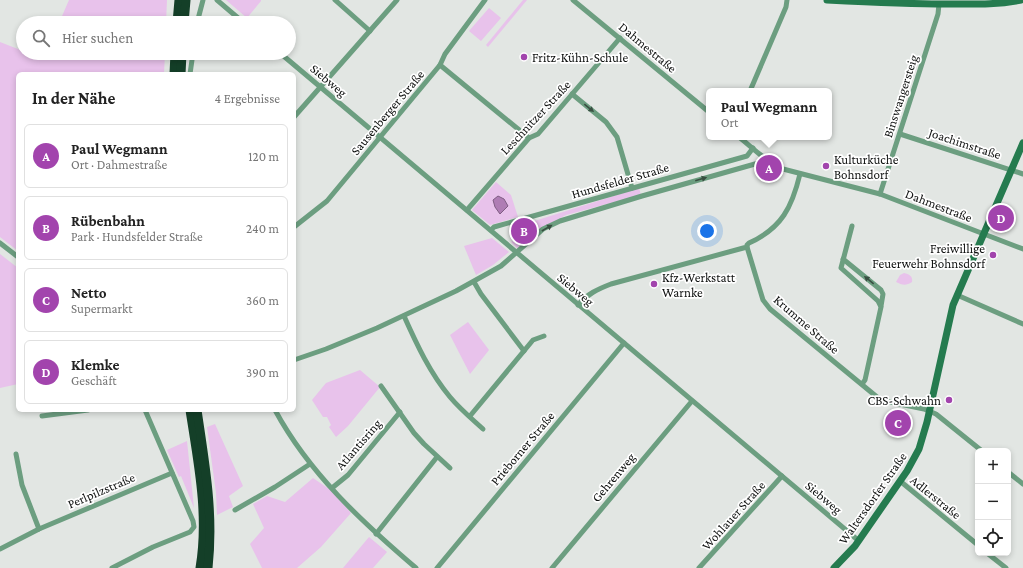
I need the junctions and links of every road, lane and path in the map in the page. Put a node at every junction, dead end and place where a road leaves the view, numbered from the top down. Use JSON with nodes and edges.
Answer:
{"nodes":[{"id":1,"x":179,"y":0,"type":"edge"},
{"id":2,"x":186,"y":0,"type":"edge"},
{"id":3,"x":202,"y":0,"type":"edge"},
{"id":4,"x":217,"y":0,"type":"edge"},
{"id":5,"x":335,"y":0,"type":"edge"},
{"id":6,"x":398,"y":0,"type":"edge"},
{"id":7,"x":484,"y":0,"type":"edge"},
{"id":8,"x":573,"y":0,"type":"edge"},
{"id":9,"x":787,"y":0,"type":"edge"},
{"id":10,"x":827,"y":0,"type":"edge"},
{"id":11,"x":1021,"y":0,"type":"edge"},
{"id":12,"x":935,"y":3,"type":"edge"},
{"id":13,"x":178,"y":16,"type":"edge"},
{"id":14,"x":185,"y":16,"type":"edge"},
{"id":15,"x":199,"y":16,"type":"edge"},
{"id":16,"x":236,"y":16,"type":"edge"},
{"id":17,"x":370,"y":31,"type":"junction"},
{"id":18,"x":620,"y":38,"type":"junction"},
{"id":19,"x":175,"y":60,"type":"edge"},
{"id":20,"x":182,"y":60,"type":"edge"},
{"id":21,"x":191,"y":60,"type":"edge"},
{"id":22,"x":288,"y":60,"type":"edge"},
{"id":23,"x":440,"y":65,"type":"junction"},
{"id":24,"x":174,"y":72,"type":"edge"},
{"id":25,"x":181,"y":72,"type":"edge"},
{"id":26,"x":190,"y":72,"type":"edge"},
{"id":27,"x":320,"y":87,"type":"junction"},
{"id":28,"x":751,"y":88,"type":"edge"},
{"id":29,"x":572,"y":94,"type":"junction"},
{"id":30,"x":706,"y":110,"type":"edge"},
{"id":31,"x":296,"y":115,"type":"edge"},
{"id":32,"x":900,"y":134,"type":"junction"},
{"id":33,"x":380,"y":137,"type":"junction"},
{"id":34,"x":529,"y":138,"type":"junction"},
{"id":35,"x":743,"y":140,"type":"edge"},
{"id":36,"x":1023,"y":143,"type":"edge"},
{"id":37,"x":753,"y":148,"type":"junction"},
{"id":38,"x":765,"y":158,"type":"junction"},
{"id":39,"x":1011,"y":170,"type":"junction"},
{"id":40,"x":800,"y":174,"type":"junction"},
{"id":41,"x":1023,"y":174,"type":"edge"},
{"id":42,"x":632,"y":188,"type":"junction"},
{"id":43,"x":880,"y":194,"type":"junction"},
{"id":44,"x":467,"y":210,"type":"junction"},
{"id":45,"x":296,"y":225,"type":"edge"},
{"id":46,"x":852,"y":226,"type":"dead end"},
{"id":47,"x":491,"y":230,"type":"junction"},
{"id":48,"x":983,"y":234,"type":"junction"},
{"id":49,"x":0,"y":244,"type":"edge"},
{"id":50,"x":747,"y":247,"type":"junction"},
{"id":51,"x":1023,"y":249,"type":"edge"},
{"id":52,"x":516,"y":252,"type":"junction"},
{"id":53,"x":16,"y":256,"type":"edge"},
{"id":54,"x":843,"y":259,"type":"junction"},
{"id":55,"x":474,"y":282,"type":"junction"},
{"id":56,"x":957,"y":295,"type":"junction"},
{"id":57,"x":578,"y":305,"type":"junction"},
{"id":58,"x":881,"y":307,"type":"junction"},
{"id":59,"x":404,"y":316,"type":"junction"},
{"id":60,"x":1023,"y":324,"type":"edge"},
{"id":61,"x":544,"y":336,"type":"dead end"},
{"id":62,"x":624,"y":343,"type":"junction"},
{"id":63,"x":524,"y":351,"type":"junction"},
{"id":64,"x":296,"y":359,"type":"edge"},
{"id":65,"x":862,"y":384,"type":"junction"},
{"id":66,"x":381,"y":386,"type":"dead end"},
{"id":67,"x":692,"y":401,"type":"junction"},
{"id":68,"x":929,"y":411,"type":"junction"},
{"id":69,"x":73,"y":412,"type":"edge"},
{"id":70,"x":146,"y":412,"type":"edge"},
{"id":71,"x":190,"y":412,"type":"edge"},
{"id":72,"x":197,"y":412,"type":"edge"},
{"id":73,"x":275,"y":412,"type":"edge"},
{"id":74,"x":400,"y":412,"type":"junction"},
{"id":75,"x":42,"y":416,"type":"dead end"},
{"id":76,"x":470,"y":416,"type":"junction"},
{"id":77,"x":483,"y":429,"type":"dead end"},
{"id":78,"x":978,"y":448,"type":"edge"},
{"id":79,"x":16,"y":454,"type":"dead end"},
{"id":80,"x":437,"y":457,"type":"junction"},
{"id":81,"x":310,"y":464,"type":"junction"},
{"id":82,"x":450,"y":468,"type":"dead end"},
{"id":83,"x":172,"y":473,"type":"junction"},
{"id":84,"x":1011,"y":474,"type":"edge"},
{"id":85,"x":782,"y":476,"type":"junction"},
{"id":86,"x":900,"y":481,"type":"junction"},
{"id":87,"x":1023,"y":484,"type":"edge"},
{"id":88,"x":332,"y":488,"type":"junction"},
{"id":89,"x":235,"y":510,"type":"dead end"},
{"id":90,"x":39,"y":529,"type":"junction"},
{"id":91,"x":376,"y":534,"type":"junction"},
{"id":92,"x":859,"y":541,"type":"junction"},
{"id":93,"x":975,"y":543,"type":"edge"},
{"id":94,"x":0,"y":549,"type":"edge"},
{"id":95,"x":992,"y":556,"type":"edge"},
{"id":96,"x":112,"y":568,"type":"edge"},
{"id":97,"x":200,"y":568,"type":"edge"},
{"id":98,"x":208,"y":568,"type":"edge"},
{"id":99,"x":416,"y":568,"type":"edge"},
{"id":100,"x":437,"y":568,"type":"edge"},
{"id":101,"x":552,"y":568,"type":"edge"},
{"id":102,"x":699,"y":568,"type":"edge"},
{"id":103,"x":834,"y":568,"type":"edge"},
{"id":104,"x":1006,"y":568,"type":"edge"}],
"edges":[{"from":1,"to":13,"type":"highway"},
{"from":2,"to":14,"type":"highway"},
{"from":3,"to":15,"type":"street"},
{"from":4,"to":16,"type":"street"},
{"from":5,"to":17,"type":"street"},
{"from":6,"to":17,"type":"street"},
{"from":7,"to":23,"type":"street","name":"Sausenberger Straße"},
{"from":8,"to":18,"type":"street","name":"Dahmestraße"},
{"from":9,"to":28,"type":"street"},
{"from":10,"to":12,"type":"street"},
{"from":11,"to":12,"type":"street"},
{"from":12,"to":32,"type":"street","name":"Binswangersteig"},
{"from":17,"to":27,"type":"street"},
{"from":18,"to":29,"type":"street","name":"Leschnitzer Straße"},
{"from":18,"to":30,"type":"street","name":"Dahmestraße"},
{"from":19,"to":24,"type":"highway"},
{"from":20,"to":25,"type":"highway"},
{"from":21,"to":26,"type":"street"},
{"from":22,"to":27,"type":"street","name":"Siebweg"},
{"from":23,"to":33,"type":"street","name":"Sausenberger Straße"},
{"from":23,"to":34,"type":"street"},
{"from":27,"to":31,"type":"street"},
{"from":27,"to":33,"type":"street","name":"Siebweg"},
{"from":29,"to":34,"type":"street","name":"Leschnitzer Straße"},
{"from":29,"to":42,"type":"street","one_way":true},
{"from":32,"to":39,"type":"street","name":"Joachimstraße"},
{"from":32,"to":43,"type":"street","name":"Binswangersteig"},
{"from":33,"to":44,"type":"street","name":"Siebweg"},
{"from":33,"to":45,"type":"street","name":"Sausenberger Straße"},
{"from":34,"to":44,"type":"street","name":"Leschnitzer Straße"},
{"from":35,"to":37,"type":"street","name":"Dahmestraße"},
{"from":36,"to":39,"type":"street","name":"Waltersdorfer Straße"},
{"from":37,"to":38,"type":"street","name":"Dahmestraße"},
{"from":37,"to":42,"type":"street","name":"Hundsfelder Straße"},
{"from":38,"to":40,"type":"street","name":"Dahmestraße"},
{"from":52,"to":38,"type":"street","name":"Hundsfelder Straße","one_way":true},
{"from":39,"to":41,"type":"street","name":"Joachimstraße"},
{"from":39,"to":48,"type":"street","name":"Waltersdorfer Straße"},
{"from":40,"to":43,"type":"street","name":"Dahmestraße"},
{"from":40,"to":50,"type":"street"},
{"from":42,"to":47,"type":"street","name":"Hundsfelder Straße"},
{"from":43,"to":48,"type":"street","name":"Dahmestraße"},
{"from":44,"to":47,"type":"street","name":"Siebweg"},
{"from":46,"to":54,"type":"street"},
{"from":47,"to":52,"type":"street","name":"Siebweg"},
{"from":48,"to":51,"type":"street","name":"Dahmestraße"},
{"from":48,"to":56,"type":"street","name":"Waltersdorfer Straße"},
{"from":49,"to":53,"type":"street"},
{"from":50,"to":57,"type":"street"},
{"from":50,"to":65,"type":"street","name":"Krumme Straße"},
{"from":52,"to":55,"type":"street","name":"Hundsfelder Straße"},
{"from":52,"to":57,"type":"street","name":"Siebweg"},
{"from":54,"to":58,"type":"street"},
{"from":58,"to":54,"type":"street","one_way":true},
{"from":55,"to":59,"type":"street","name":"Hundsfelder Straße"},
{"from":55,"to":63,"type":"street"},
{"from":56,"to":60,"type":"street"},
{"from":56,"to":68,"type":"street","name":"Waltersdorfer Straße"},
{"from":57,"to":62,"type":"street","name":"Siebweg"},
{"from":58,"to":65,"type":"street"},
{"from":59,"to":64,"type":"street","name":"Hundsfelder Straße"},
{"from":59,"to":76,"type":"street"},
{"from":61,"to":63,"type":"street"},
{"from":62,"to":67,"type":"street","name":"Siebweg"},
{"from":62,"to":100,"type":"street","name":"Prieborner Straße"},
{"from":63,"to":76,"type":"street"},
{"from":65,"to":68,"type":"street","name":"Krumme Straße"},
{"from":66,"to":74,"type":"street"},
{"from":67,"to":85,"type":"street","name":"Siebweg"},
{"from":67,"to":101,"type":"street","name":"Gehrenweg"},
{"from":68,"to":78,"type":"street","name":"Krumme Straße"},
{"from":68,"to":86,"type":"street","name":"Waltersdorfer Straße"},
{"from":69,"to":75,"type":"street"},
{"from":70,"to":83,"type":"street"},
{"from":71,"to":97,"type":"highway"},
{"from":72,"to":98,"type":"highway"},
{"from":73,"to":81,"type":"street"},
{"from":74,"to":80,"type":"street"},
{"from":74,"to":88,"type":"street","name":"Atlantisring"},
{"from":76,"to":77,"type":"street"},
{"from":79,"to":90,"type":"street"},
{"from":80,"to":82,"type":"street"},
{"from":80,"to":91,"type":"street"},
{"from":81,"to":88,"type":"street"},
{"from":81,"to":89,"type":"street"},
{"from":83,"to":90,"type":"street","name":"Perlpilzstraße"},
{"from":83,"to":96,"type":"street"},
{"from":84,"to":87,"type":"street"},
{"from":85,"to":92,"type":"street","name":"Siebweg"},
{"from":85,"to":102,"type":"street","name":"Wohlauer Straße"},
{"from":86,"to":92,"type":"street","name":"Waltersdorfer Straße"},
{"from":86,"to":93,"type":"street","name":"Adlerstraße"},
{"from":88,"to":91,"type":"street"},
{"from":90,"to":94,"type":"street","name":"Perlpilzstraße"},
{"from":91,"to":99,"type":"street"},
{"from":92,"to":103,"type":"street","name":"Waltersdorfer Straße"},
{"from":95,"to":104,"type":"street"}]}
